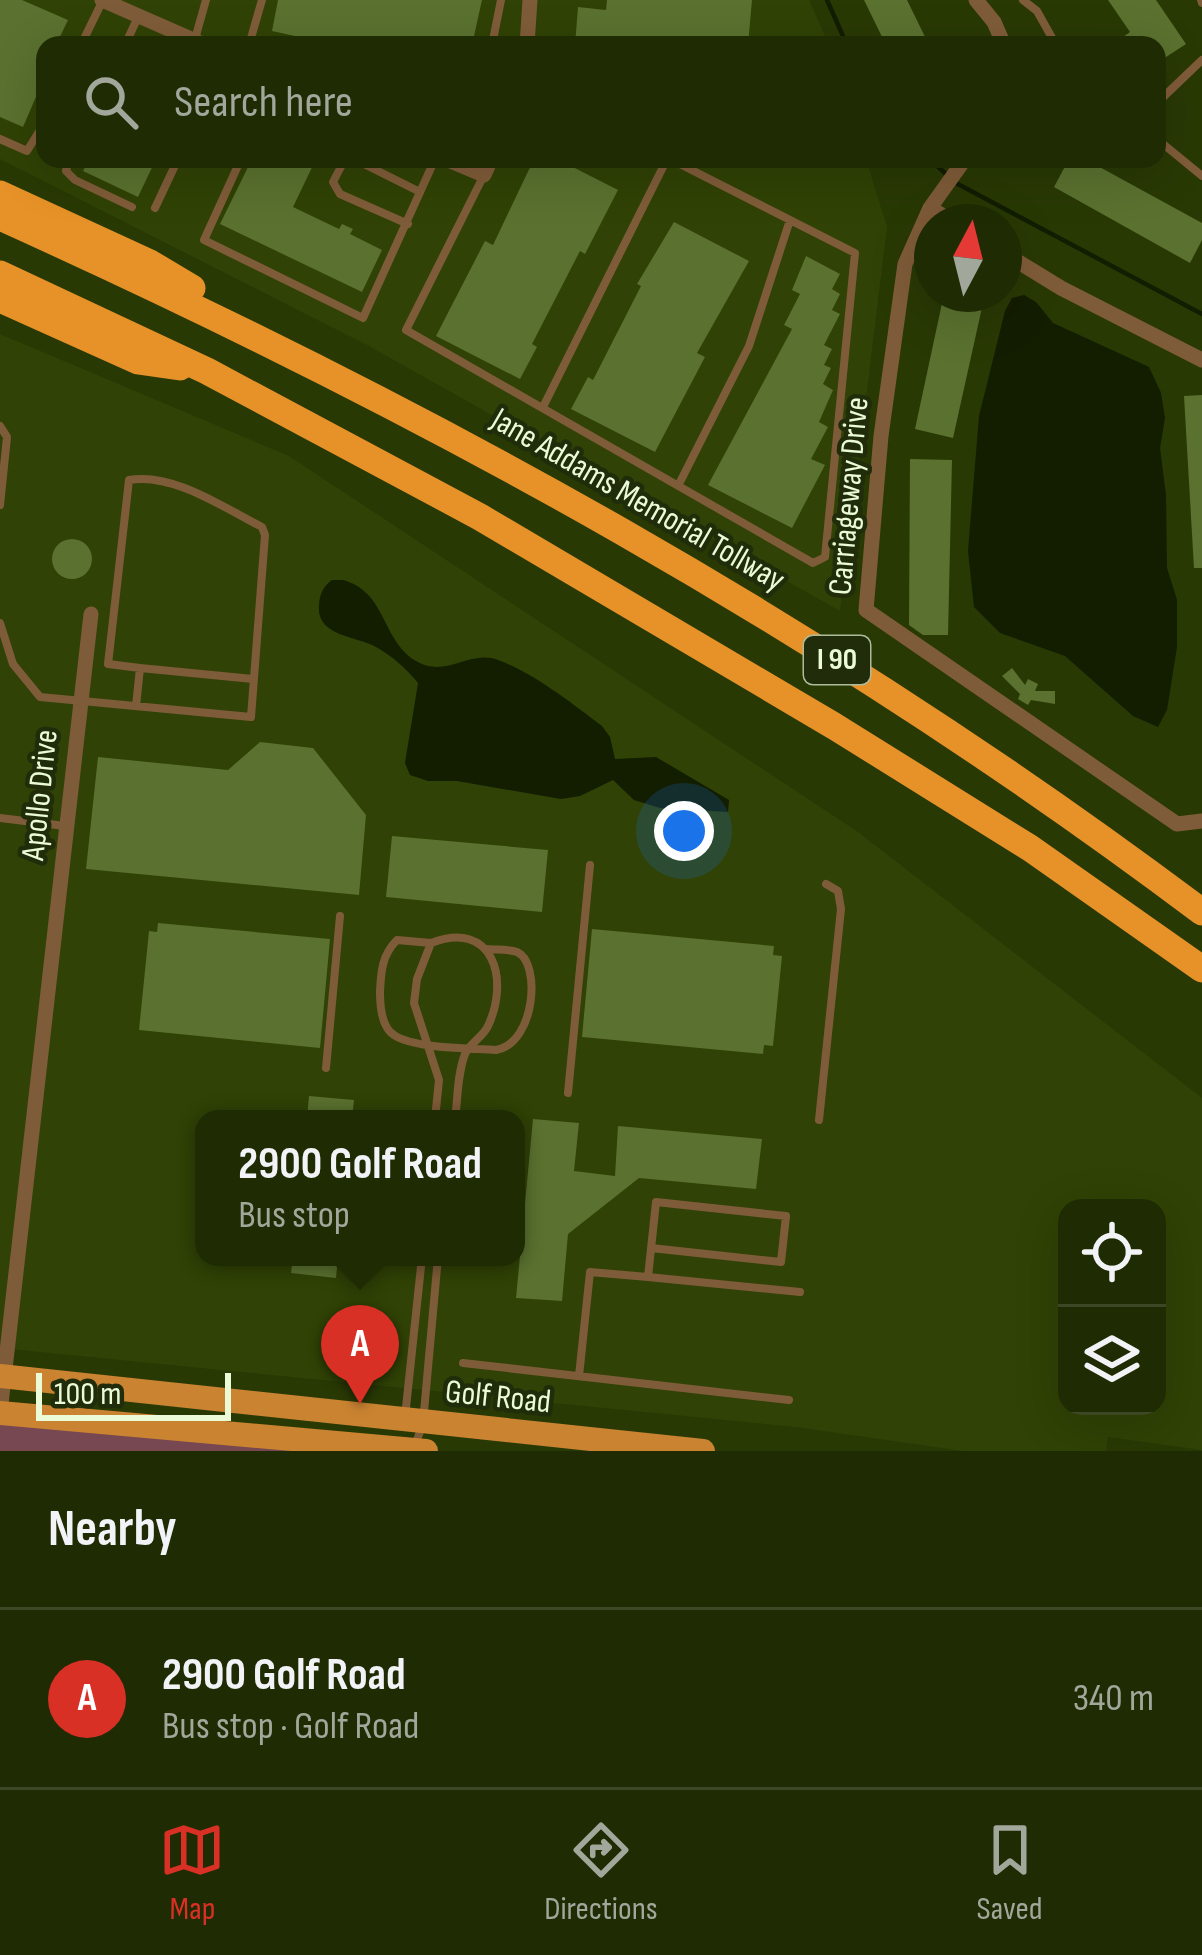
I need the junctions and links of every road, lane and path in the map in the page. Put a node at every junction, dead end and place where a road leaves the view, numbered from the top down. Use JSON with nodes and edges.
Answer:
{"nodes":[{"id":1,"x":206,"y":0,"type":"edge"},
{"id":2,"x":262,"y":0,"type":"edge"},
{"id":3,"x":501,"y":0,"type":"edge"},
{"id":4,"x":530,"y":0,"type":"edge"},
{"id":5,"x":976,"y":0,"type":"edge"},
{"id":6,"x":1023,"y":0,"type":"edge"},
{"id":7,"x":105,"y":1,"type":"edge"},
{"id":8,"x":139,"y":16,"type":"junction"},
{"id":9,"x":86,"y":36,"type":"edge"},
{"id":10,"x":129,"y":36,"type":"edge"},
{"id":11,"x":184,"y":36,"type":"edge"},
{"id":12,"x":201,"y":36,"type":"edge"},
{"id":13,"x":252,"y":36,"type":"edge"},
{"id":14,"x":494,"y":36,"type":"edge"},
{"id":15,"x":528,"y":36,"type":"edge"},
{"id":16,"x":1000,"y":36,"type":"edge"},
{"id":17,"x":1051,"y":36,"type":"edge"},
{"id":18,"x":1202,"y":60,"type":"edge"},
{"id":19,"x":1166,"y":94,"type":"edge"},
{"id":20,"x":36,"y":136,"type":"edge"},
{"id":21,"x":0,"y":139,"type":"edge"},
{"id":22,"x":1166,"y":146,"type":"edge"},
{"id":23,"x":67,"y":168,"type":"edge"},
{"id":24,"x":174,"y":168,"type":"edge"},
{"id":25,"x":237,"y":168,"type":"edge"},
{"id":26,"x":340,"y":168,"type":"edge"},
{"id":27,"x":372,"y":168,"type":"edge"},
{"id":28,"x":430,"y":168,"type":"edge"},
{"id":29,"x":487,"y":168,"type":"edge"},
{"id":30,"x":664,"y":168,"type":"edge"},
{"id":31,"x":687,"y":168,"type":"edge"},
{"id":32,"x":959,"y":168,"type":"edge"},
{"id":33,"x":1202,"y":176,"type":"edge"},
{"id":34,"x":418,"y":191,"type":"junction"},
{"id":35,"x":0,"y":194,"type":"edge"},
{"id":36,"x":934,"y":204,"type":"edge"},
{"id":37,"x":133,"y":207,"type":"dead end"},
{"id":38,"x":155,"y":208,"type":"dead end"},
{"id":39,"x":0,"y":217,"type":"edge"},
{"id":40,"x":790,"y":220,"type":"junction"},
{"id":41,"x":408,"y":224,"type":"junction"},
{"id":42,"x":914,"y":245,"type":"edge"},
{"id":43,"x":1022,"y":264,"type":"edge"},
{"id":44,"x":0,"y":274,"type":"edge"},
{"id":45,"x":0,"y":299,"type":"edge"},
{"id":46,"x":220,"y":316,"type":"junction"},
{"id":47,"x":1202,"y":360,"type":"edge"},
{"id":48,"x":207,"y":371,"type":"junction"},
{"id":49,"x":543,"y":407,"type":"junction"},
{"id":50,"x":0,"y":426,"type":"edge"},
{"id":51,"x":679,"y":484,"type":"junction"},
{"id":52,"x":0,"y":505,"type":"edge"},
{"id":53,"x":91,"y":614,"type":"dead end"},
{"id":54,"x":0,"y":622,"type":"edge"},
{"id":55,"x":140,"y":668,"type":"junction"},
{"id":56,"x":254,"y":679,"type":"junction"},
{"id":57,"x":81,"y":700,"type":"junction"},
{"id":58,"x":136,"y":706,"type":"junction"},
{"id":59,"x":0,"y":818,"type":"edge"},
{"id":60,"x":1202,"y":821,"type":"edge"},
{"id":61,"x":67,"y":826,"type":"junction"},
{"id":62,"x":590,"y":865,"type":"dead end"},
{"id":63,"x":826,"y":884,"type":"dead end"},
{"id":64,"x":1202,"y":912,"type":"edge"},
{"id":65,"x":340,"y":916,"type":"dead end"},
{"id":66,"x":431,"y":943,"type":"junction"},
{"id":67,"x":488,"y":950,"type":"junction"},
{"id":68,"x":1202,"y":969,"type":"edge"},
{"id":69,"x":427,"y":1043,"type":"junction"},
{"id":70,"x":469,"y":1047,"type":"junction"},
{"id":71,"x":326,"y":1068,"type":"dead end"},
{"id":72,"x":568,"y":1094,"type":"dead end"},
{"id":73,"x":436,"y":1110,"type":"edge"},
{"id":74,"x":456,"y":1110,"type":"edge"},
{"id":75,"x":819,"y":1120,"type":"dead end"},
{"id":76,"x":652,"y":1248,"type":"junction"},
{"id":77,"x":422,"y":1266,"type":"edge"},
{"id":78,"x":437,"y":1266,"type":"edge"},
{"id":79,"x":648,"y":1277,"type":"junction"},
{"id":80,"x":800,"y":1292,"type":"dead end"},
{"id":81,"x":463,"y":1363,"type":"dead end"},
{"id":82,"x":2,"y":1376,"type":"edge"},
{"id":83,"x":579,"y":1376,"type":"junction"},
{"id":84,"x":789,"y":1400,"type":"dead end"},
{"id":85,"x":0,"y":1413,"type":"edge"},
{"id":86,"x":414,"y":1422,"type":"junction"},
{"id":87,"x":413,"y":1450,"type":"edge"},
{"id":88,"x":426,"y":1451,"type":"edge"},
{"id":89,"x":703,"y":1451,"type":"edge"}],
"edges":[{"from":1,"to":12,"type":"lane"},
{"from":2,"to":13,"type":"lane"},
{"from":3,"to":14,"type":"lane"},
{"from":4,"to":15,"type":"street"},
{"from":5,"to":16,"type":"street"},
{"from":6,"to":17,"type":"lane"},
{"from":7,"to":8,"type":"street"},
{"from":7,"to":9,"type":"lane"},
{"from":8,"to":10,"type":"lane"},
{"from":8,"to":11,"type":"street"},
{"from":18,"to":19,"type":"lane"},
{"from":20,"to":21,"type":"lane"},
{"from":22,"to":33,"type":"lane"},
{"from":23,"to":37,"type":"lane"},
{"from":24,"to":38,"type":"lane"},
{"from":25,"to":41,"type":"lane"},
{"from":26,"to":41,"type":"lane"},
{"from":27,"to":34,"type":"lane"},
{"from":28,"to":34,"type":"lane"},
{"from":29,"to":49,"type":"lane"},
{"from":30,"to":49,"type":"lane"},
{"from":31,"to":40,"type":"lane"},
{"from":32,"to":36,"type":"street","name":"Carriageway Drive"},
{"from":34,"to":41,"type":"lane"},
{"from":35,"to":46,"type":"highway"},
{"from":39,"to":46,"type":"highway","name":"Jane Addams Memorial Tollway","number":"I 90"},
{"from":40,"to":51,"type":"lane"},
{"from":40,"to":51,"type":"lane"},
{"from":42,"to":60,"type":"street","name":"Carriageway Drive"},
{"from":43,"to":47,"type":"street"},
{"from":44,"to":48,"type":"highway","number":"I 90"},
{"from":45,"to":48,"type":"highway"},
{"from":46,"to":64,"type":"highway","name":"Jane Addams Memorial Tollway","number":"I 90"},
{"from":48,"to":68,"type":"highway","number":"I 90"},
{"from":49,"to":51,"type":"lane"},
{"from":50,"to":52,"type":"lane"},
{"from":53,"to":57,"type":"street","name":"Apollo Drive"},
{"from":54,"to":57,"type":"lane"},
{"from":55,"to":56,"type":"lane"},
{"from":55,"to":56,"type":"lane"},
{"from":55,"to":58,"type":"lane"},
{"from":56,"to":58,"type":"lane"},
{"from":57,"to":58,"type":"lane"},
{"from":57,"to":61,"type":"street","name":"Apollo Drive"},
{"from":59,"to":61,"type":"lane"},
{"from":61,"to":82,"type":"street","name":"Apollo Drive"},
{"from":62,"to":72,"type":"lane"},
{"from":63,"to":75,"type":"lane"},
{"from":65,"to":71,"type":"lane"},
{"from":66,"to":67,"type":"lane"},
{"from":66,"to":69,"type":"lane"},
{"from":66,"to":69,"type":"lane"},
{"from":67,"to":70,"type":"lane"},
{"from":67,"to":70,"type":"lane"},
{"from":69,"to":70,"type":"lane"},
{"from":69,"to":73,"type":"lane"},
{"from":70,"to":74,"type":"lane"},
{"from":76,"to":76,"type":"lane"},
{"from":76,"to":79,"type":"lane"},
{"from":77,"to":86,"type":"lane"},
{"from":78,"to":86,"type":"lane"},
{"from":79,"to":80,"type":"lane"},
{"from":79,"to":83,"type":"lane"},
{"from":81,"to":83,"type":"lane"},
{"from":82,"to":85,"type":"street","name":"Apollo Drive"},
{"from":82,"to":86,"type":"main road","name":"Golf Road"},
{"from":83,"to":84,"type":"lane"},
{"from":85,"to":87,"type":"main road","name":"Golf Road"},
{"from":86,"to":87,"type":"lane"},
{"from":86,"to":89,"type":"main road","name":"Golf Road"},
{"from":87,"to":88,"type":"main road","name":"Golf Road"}]}
